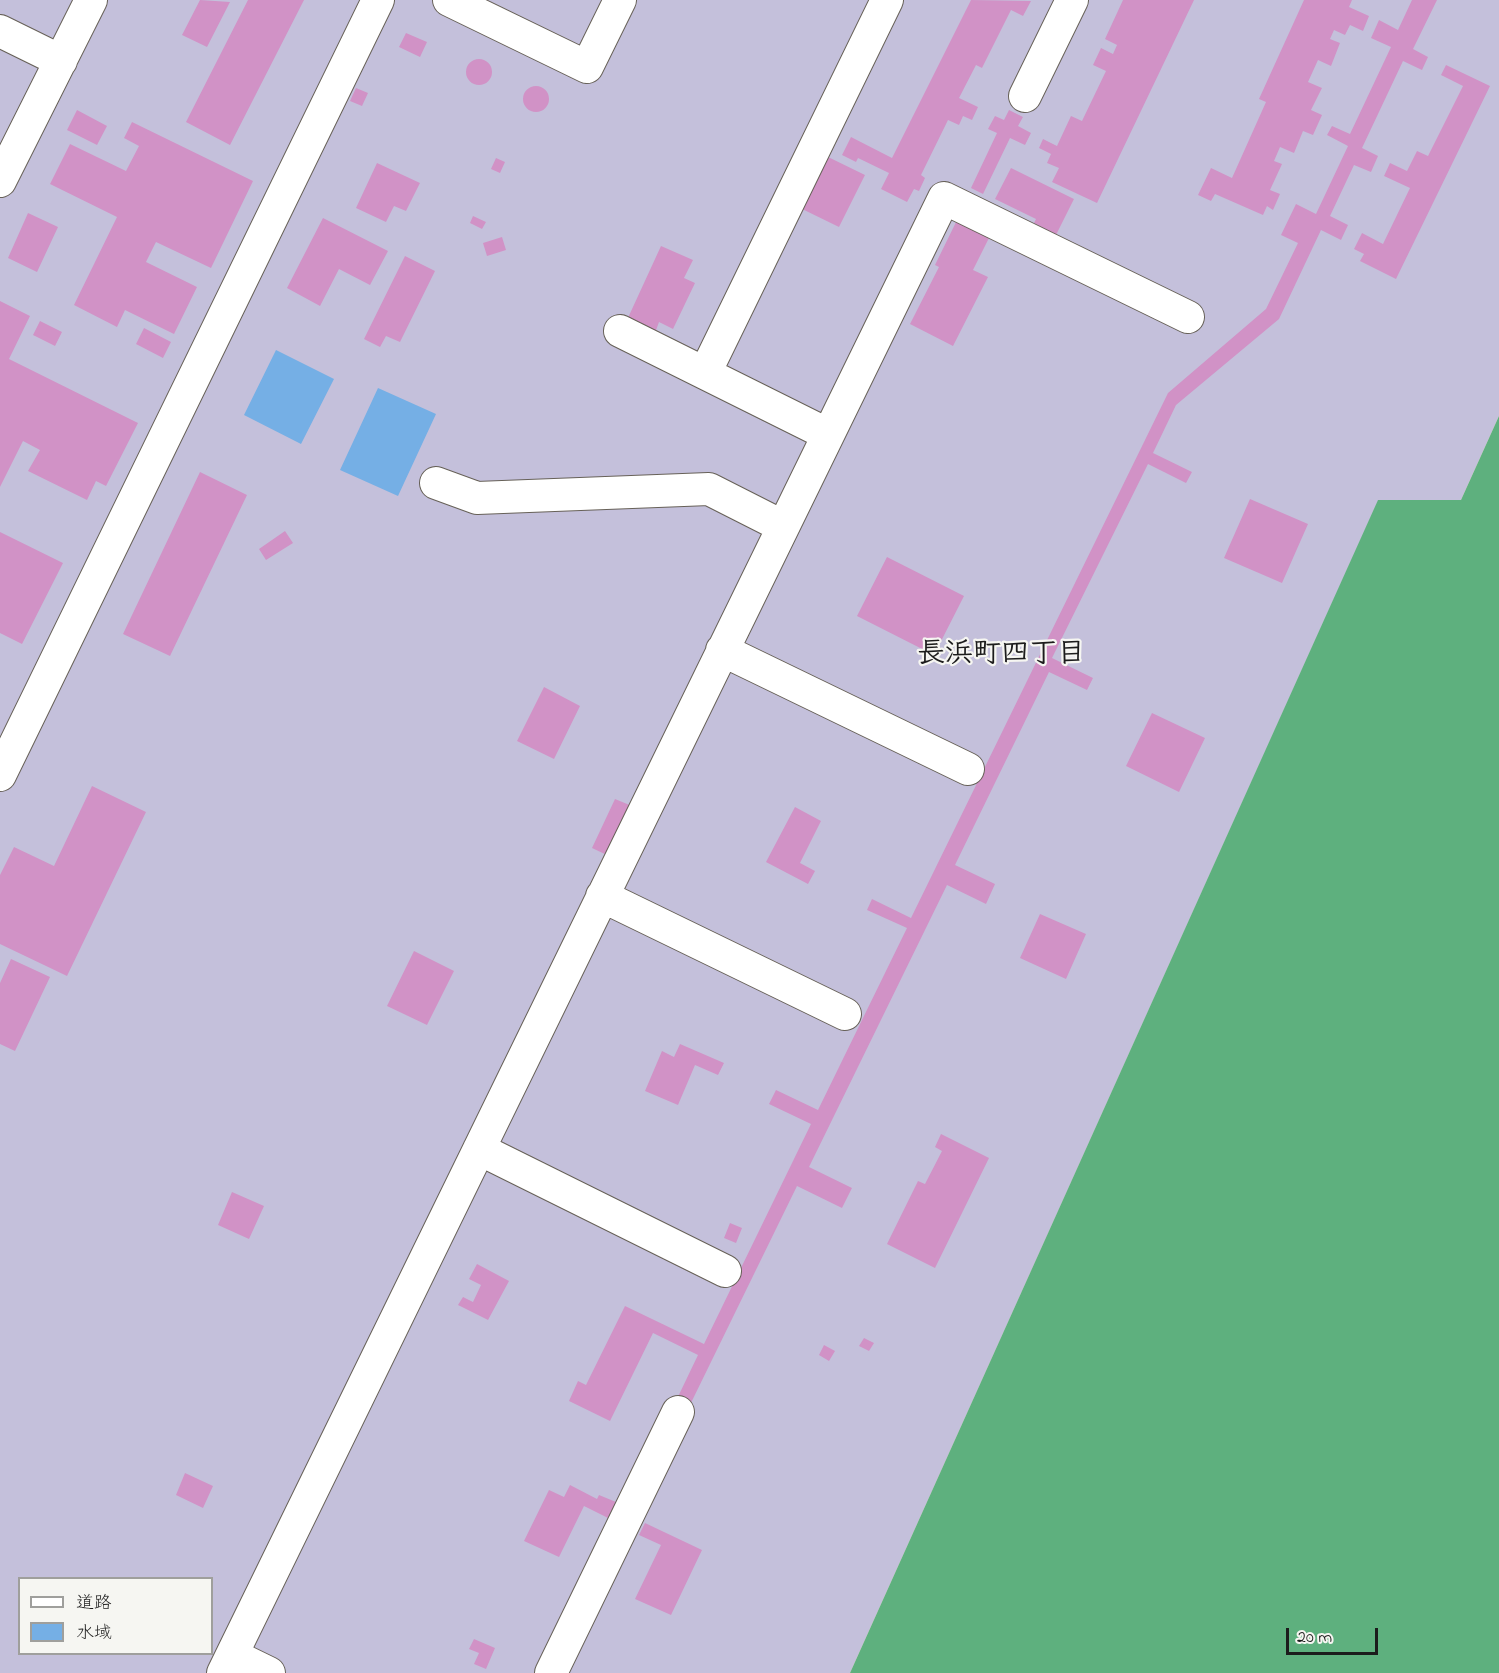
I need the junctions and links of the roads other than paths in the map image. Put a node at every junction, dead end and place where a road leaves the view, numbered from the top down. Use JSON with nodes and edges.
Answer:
{"nodes":[{"id":1,"x":91,"y":0,"type":"edge"},
{"id":2,"x":378,"y":0,"type":"edge"},
{"id":3,"x":449,"y":0,"type":"edge"},
{"id":4,"x":620,"y":0,"type":"edge"},
{"id":5,"x":887,"y":0,"type":"edge"},
{"id":6,"x":1072,"y":0,"type":"edge"},
{"id":7,"x":0,"y":31,"type":"edge"},
{"id":8,"x":61,"y":61,"type":"junction"},
{"id":9,"x":1025,"y":96,"type":"dead end"},
{"id":10,"x":0,"y":182,"type":"edge"},
{"id":11,"x":1188,"y":317,"type":"dead end"},
{"id":12,"x":620,"y":331,"type":"dead end"},
{"id":13,"x":705,"y":373,"type":"junction"},
{"id":14,"x":827,"y":434,"type":"junction"},
{"id":15,"x":436,"y":483,"type":"dead end"},
{"id":16,"x":782,"y":526,"type":"junction"},
{"id":17,"x":722,"y":650,"type":"junction"},
{"id":18,"x":968,"y":769,"type":"dead end"},
{"id":19,"x":0,"y":775,"type":"edge"},
{"id":20,"x":602,"y":896,"type":"junction"},
{"id":21,"x":844,"y":1014,"type":"dead end"},
{"id":22,"x":479,"y":1149,"type":"junction"},
{"id":23,"x":725,"y":1271,"type":"dead end"},
{"id":24,"x":678,"y":1412,"type":"dead end"},
{"id":25,"x":227,"y":1664,"type":"edge"},
{"id":26,"x":268,"y":1673,"type":"edge"},
{"id":27,"x":551,"y":1673,"type":"edge"}],
"edges":[{"from":1,"to":8,"type":"lane"},
{"from":2,"to":19,"type":"lane"},
{"from":3,"to":4,"type":"lane"},
{"from":5,"to":13,"type":"lane"},
{"from":6,"to":9,"type":"lane"},
{"from":7,"to":8,"type":"lane"},
{"from":8,"to":10,"type":"lane"},
{"from":11,"to":14,"type":"lane"},
{"from":12,"to":13,"type":"lane"},
{"from":13,"to":14,"type":"lane"},
{"from":14,"to":16,"type":"lane"},
{"from":15,"to":16,"type":"lane"},
{"from":16,"to":17,"type":"lane"},
{"from":17,"to":18,"type":"lane"},
{"from":17,"to":20,"type":"lane"},
{"from":20,"to":21,"type":"lane"},
{"from":20,"to":22,"type":"lane"},
{"from":22,"to":23,"type":"lane"},
{"from":22,"to":25,"type":"lane"},
{"from":24,"to":27,"type":"lane"},
{"from":25,"to":26,"type":"lane"}]}
